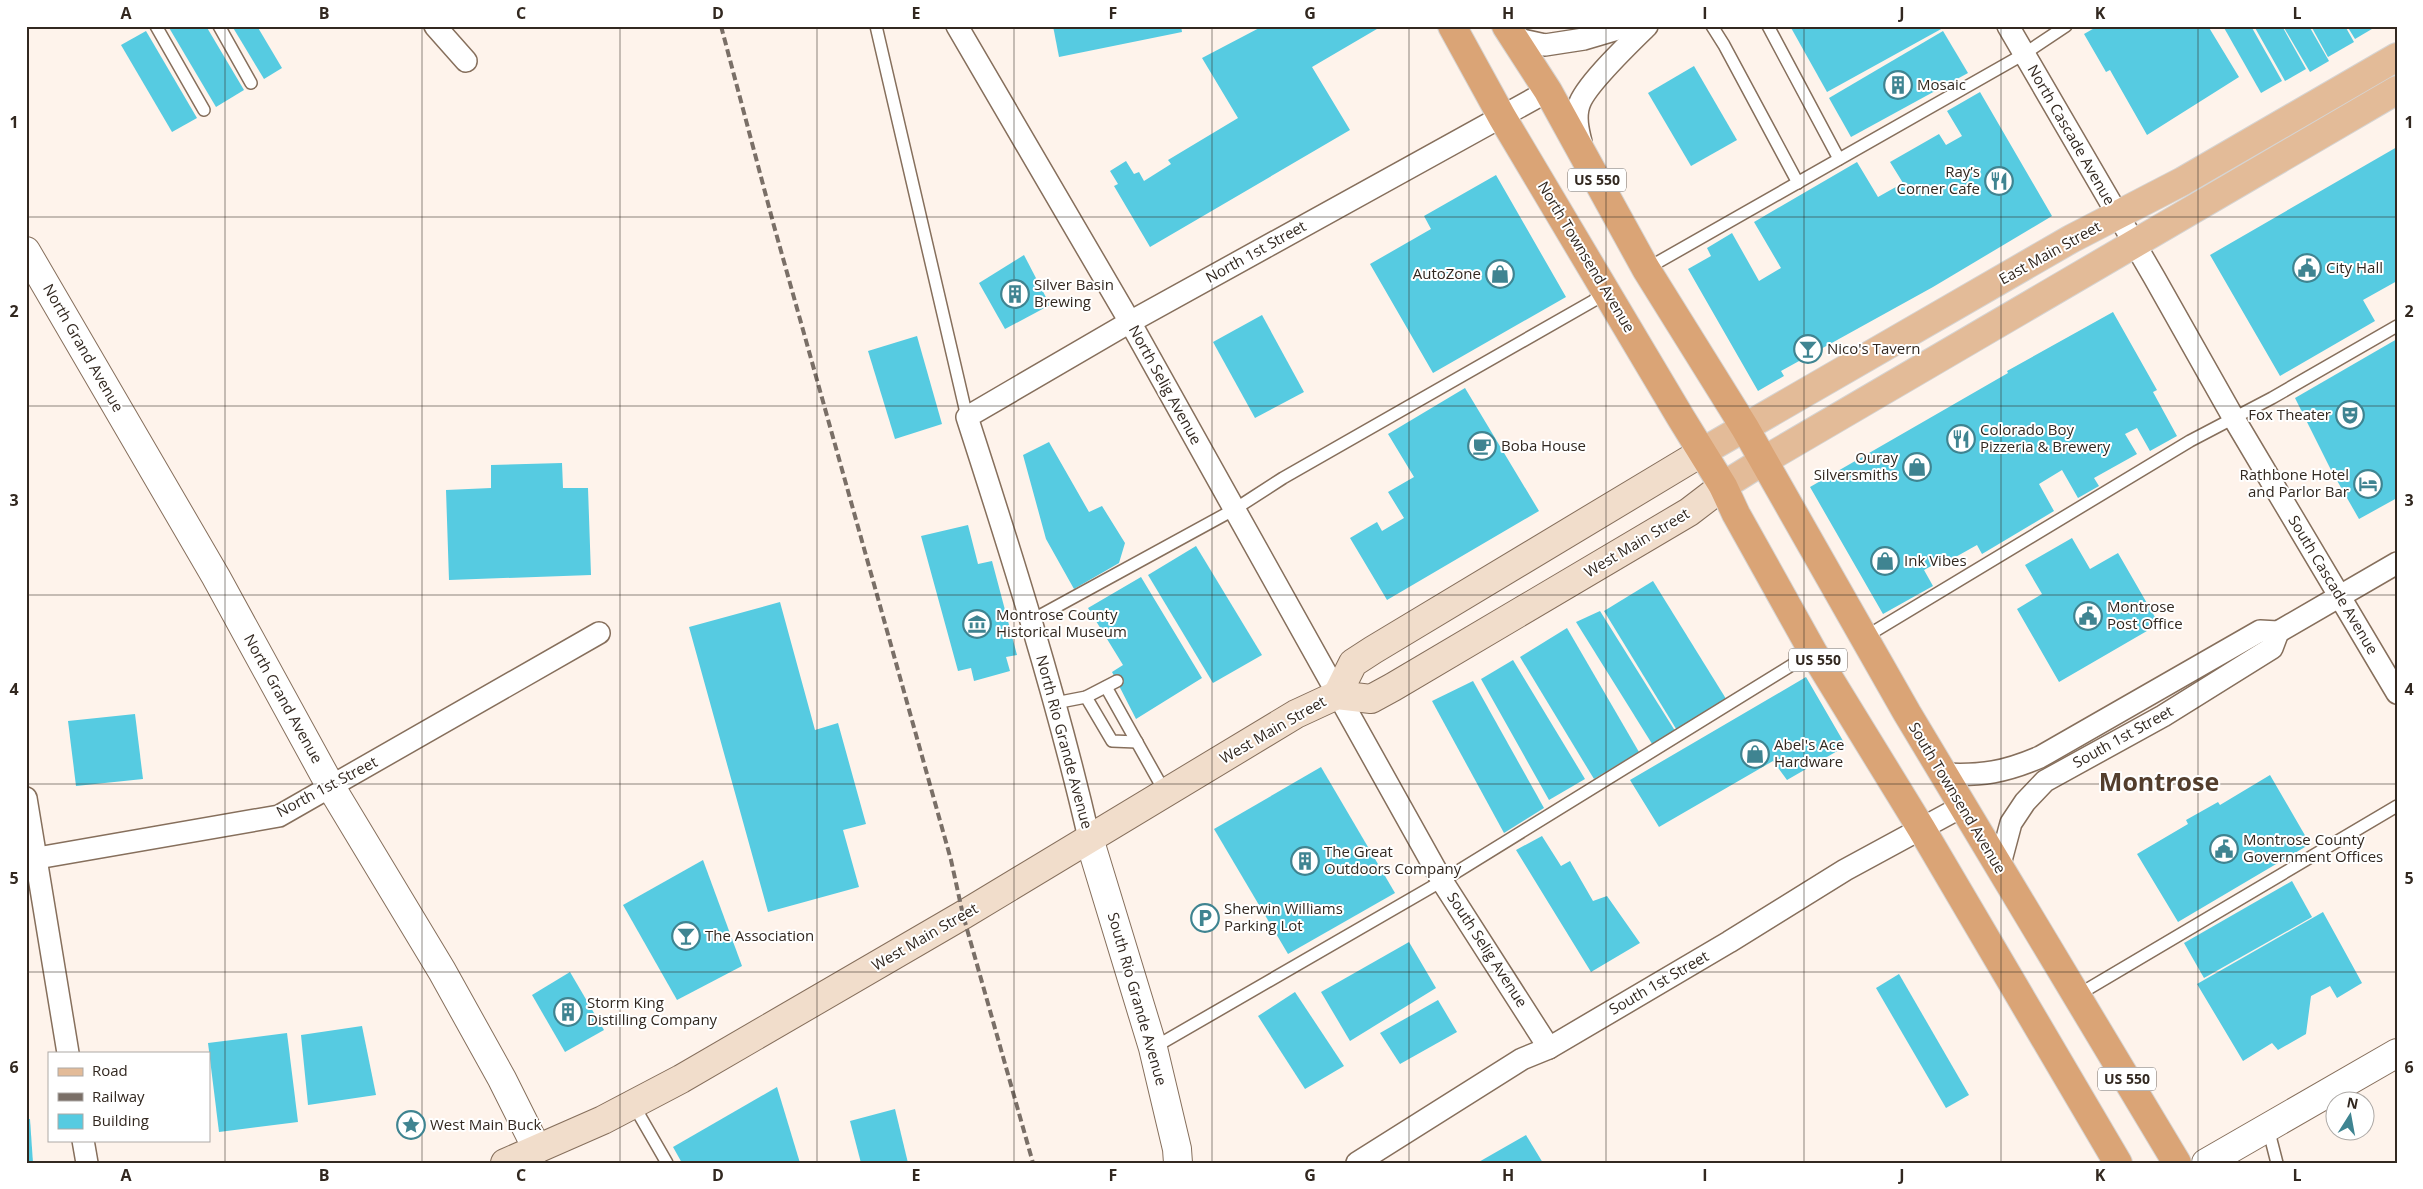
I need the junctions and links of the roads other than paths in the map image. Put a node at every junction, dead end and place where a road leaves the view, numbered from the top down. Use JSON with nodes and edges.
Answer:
{"nodes":[{"id":1,"x":156,"y":26,"type":"edge"},
{"id":2,"x":219,"y":26,"type":"edge"},
{"id":3,"x":435,"y":26,"type":"edge"},
{"id":4,"x":876,"y":26,"type":"edge"},
{"id":5,"x":957,"y":26,"type":"edge"},
{"id":6,"x":1452,"y":26,"type":"edge"},
{"id":7,"x":1628,"y":26,"type":"edge"},
{"id":8,"x":1647,"y":26,"type":"edge"},
{"id":9,"x":1712,"y":26,"type":"edge"},
{"id":10,"x":1768,"y":26,"type":"edge"},
{"id":11,"x":2008,"y":26,"type":"edge"},
{"id":12,"x":2066,"y":26,"type":"edge"},
{"id":13,"x":1509,"y":32,"type":"edge"},
{"id":14,"x":2024,"y":54,"type":"junction"},
{"id":15,"x":2397,"y":56,"type":"edge"},
{"id":16,"x":466,"y":62,"type":"dead end"},
{"id":17,"x":252,"y":83,"type":"dead end"},
{"id":18,"x":2397,"y":90,"type":"edge"},
{"id":19,"x":1548,"y":92,"type":"junction"},
{"id":20,"x":204,"y":110,"type":"dead end"},
{"id":21,"x":1502,"y":117,"type":"junction"},
{"id":22,"x":1583,"y":155,"type":"junction"},
{"id":23,"x":1839,"y":160,"type":"junction"},
{"id":24,"x":1798,"y":183,"type":"junction"},
{"id":25,"x":2118,"y":215,"type":"junction"},
{"id":26,"x":2135,"y":244,"type":"junction"},
{"id":27,"x":26,"y":251,"type":"edge"},
{"id":28,"x":1646,"y":269,"type":"junction"},
{"id":29,"x":1607,"y":290,"type":"junction"},
{"id":30,"x":1130,"y":322,"type":"junction"},
{"id":31,"x":2397,"y":326,"type":"edge"},
{"id":32,"x":967,"y":417,"type":"junction"},
{"id":33,"x":2233,"y":417,"type":"junction"},
{"id":34,"x":1745,"y":428,"type":"junction"},
{"id":35,"x":1704,"y":451,"type":"junction"},
{"id":36,"x":1763,"y":461,"type":"junction"},
{"id":37,"x":1723,"y":486,"type":"junction"},
{"id":38,"x":1235,"y":509,"type":"junction"},
{"id":39,"x":2397,"y":563,"type":"edge"},
{"id":40,"x":2339,"y":595,"type":"junction"},
{"id":41,"x":1032,"y":620,"type":"junction"},
{"id":42,"x":2278,"y":632,"type":"junction"},
{"id":43,"x":599,"y":634,"type":"dead end"},
{"id":44,"x":1865,"y":637,"type":"junction"},
{"id":45,"x":1813,"y":652,"type":"junction"},
{"id":46,"x":2397,"y":693,"type":"edge"},
{"id":47,"x":1336,"y":695,"type":"junction"},
{"id":48,"x":1086,"y":697,"type":"junction"},
{"id":49,"x":1055,"y":703,"type":"junction"},
{"id":50,"x":1137,"y":742,"type":"junction"},
{"id":51,"x":1944,"y":774,"type":"junction"},
{"id":52,"x":331,"y":787,"type":"junction"},
{"id":53,"x":1166,"y":794,"type":"junction"},
{"id":54,"x":26,"y":798,"type":"edge"},
{"id":55,"x":1963,"y":806,"type":"junction"},
{"id":56,"x":2397,"y":806,"type":"edge"},
{"id":57,"x":1921,"y":828,"type":"junction"},
{"id":58,"x":1089,"y":838,"type":"junction"},
{"id":59,"x":31,"y":859,"type":"edge"},
{"id":60,"x":1999,"y":868,"type":"junction"},
{"id":61,"x":1442,"y":881,"type":"junction"},
{"id":62,"x":2076,"y":996,"type":"junction"},
{"id":63,"x":1153,"y":1048,"type":"junction"},
{"id":64,"x":1549,"y":1048,"type":"junction"},
{"id":65,"x":68,"y":1052,"type":"edge"},
{"id":66,"x":2397,"y":1053,"type":"edge"},
{"id":67,"x":634,"y":1104,"type":"junction"},
{"id":68,"x":2268,"y":1126,"type":"junction"},
{"id":69,"x":83,"y":1142,"type":"edge"},
{"id":70,"x":541,"y":1156,"type":"edge"},
{"id":71,"x":86,"y":1163,"type":"edge"},
{"id":72,"x":505,"y":1163,"type":"edge"},
{"id":73,"x":667,"y":1163,"type":"edge"},
{"id":74,"x":1178,"y":1163,"type":"edge"},
{"id":75,"x":1357,"y":1163,"type":"edge"},
{"id":76,"x":2118,"y":1163,"type":"edge"},
{"id":77,"x":2177,"y":1163,"type":"edge"},
{"id":78,"x":2206,"y":1163,"type":"edge"},
{"id":79,"x":2277,"y":1163,"type":"edge"}],
"edges":[{"from":1,"to":20,"type":"lane"},
{"from":2,"to":17,"type":"lane"},
{"from":3,"to":16,"type":"street"},
{"from":4,"to":32,"type":"lane"},
{"from":5,"to":30,"type":"street","name":"North Selig Avenue"},
{"from":6,"to":21,"type":"highway","name":"North Townsend Avenue","number":"US 550"},
{"from":7,"to":13,"type":"street"},
{"from":8,"to":22,"type":"street"},
{"from":9,"to":24,"type":"lane"},
{"from":10,"to":23,"type":"lane"},
{"from":11,"to":14,"type":"street","name":"North Cascade Avenue"},
{"from":12,"to":14,"type":"lane"},
{"from":13,"to":19,"type":"highway","number":"US 550"},
{"from":14,"to":23,"type":"lane"},
{"from":14,"to":25,"type":"street","name":"North Cascade Avenue"},
{"from":15,"to":25,"type":"main road","name":"East Main Street"},
{"from":18,"to":26,"type":"main road"},
{"from":19,"to":21,"type":"street","name":"North 1st Street"},
{"from":19,"to":22,"type":"highway","number":"US 550"},
{"from":21,"to":29,"type":"highway","name":"North Townsend Avenue","number":"US 550"},
{"from":21,"to":30,"type":"street","name":"North 1st Street"},
{"from":22,"to":28,"type":"highway","number":"US 550"},
{"from":23,"to":24,"type":"lane"},
{"from":24,"to":28,"type":"lane"},
{"from":25,"to":26,"type":"street","name":"North Cascade Avenue"},
{"from":25,"to":34,"type":"main road","name":"East Main Street"},
{"from":26,"to":33,"type":"street","name":"South Cascade Avenue"},
{"from":26,"to":36,"type":"main road"},
{"from":27,"to":52,"type":"street","name":"North Grand Avenue"},
{"from":28,"to":34,"type":"highway","number":"US 550"},
{"from":29,"to":35,"type":"highway","name":"North Townsend Avenue","number":"US 550"},
{"from":29,"to":38,"type":"lane"},
{"from":30,"to":32,"type":"street","name":"North 1st Street"},
{"from":30,"to":38,"type":"street","name":"North Selig Avenue"},
{"from":31,"to":33,"type":"lane"},
{"from":32,"to":41,"type":"street","name":"North Rio Grande Avenue"},
{"from":33,"to":40,"type":"street","name":"South Cascade Avenue"},
{"from":33,"to":44,"type":"lane"},
{"from":34,"to":35,"type":"main road","name":"East Main Street"},
{"from":34,"to":36,"type":"highway","name":"South Townsend Avenue","number":"US 550"},
{"from":35,"to":37,"type":"highway","name":"North Townsend Avenue","number":"US 550"},
{"from":35,"to":47,"type":"main road","name":"West Main Street"},
{"from":36,"to":37,"type":"main road"},
{"from":36,"to":44,"type":"highway","name":"South Townsend Avenue","number":"US 550"},
{"from":37,"to":45,"type":"highway","number":"US 550"},
{"from":37,"to":47,"type":"main road","name":"West Main Street"},
{"from":38,"to":41,"type":"lane"},
{"from":38,"to":47,"type":"street","name":"North Selig Avenue"},
{"from":39,"to":40,"type":"street","name":"South 1st Street"},
{"from":40,"to":42,"type":"street","name":"South 1st Street"},
{"from":40,"to":46,"type":"street","name":"South Cascade Avenue"},
{"from":41,"to":49,"type":"street","name":"North Rio Grande Avenue"},
{"from":42,"to":51,"type":"street","name":"South 1st Street"},
{"from":42,"to":60,"type":"street","name":"South 1st Street"},
{"from":43,"to":52,"type":"street","name":"North 1st Street"},
{"from":44,"to":51,"type":"highway","name":"South Townsend Avenue","number":"US 550"},
{"from":45,"to":57,"type":"highway","number":"US 550"},
{"from":45,"to":61,"type":"lane"},
{"from":47,"to":53,"type":"main road","name":"West Main Street"},
{"from":47,"to":61,"type":"street","name":"South Selig Avenue"},
{"from":48,"to":49,"type":"lane"},
{"from":48,"to":50,"type":"lane"},
{"from":48,"to":50,"type":"lane"},
{"from":49,"to":58,"type":"street","name":"North Rio Grande Avenue"},
{"from":50,"to":53,"type":"lane"},
{"from":51,"to":55,"type":"highway","name":"South Townsend Avenue","number":"US 550"},
{"from":52,"to":59,"type":"street","name":"North 1st Street"},
{"from":52,"to":70,"type":"street","name":"North Grand Avenue"},
{"from":53,"to":58,"type":"main road","name":"West Main Street"},
{"from":54,"to":59,"type":"street"},
{"from":55,"to":57,"type":"street","name":"South 1st Street"},
{"from":55,"to":60,"type":"highway","name":"South Townsend Avenue","number":"US 550"},
{"from":56,"to":62,"type":"lane"},
{"from":57,"to":64,"type":"street","name":"South 1st Street"},
{"from":57,"to":76,"type":"highway","number":"US 550"},
{"from":58,"to":63,"type":"street","name":"South Rio Grande Avenue"},
{"from":58,"to":67,"type":"main road","name":"West Main Street"},
{"from":59,"to":65,"type":"street"},
{"from":60,"to":62,"type":"highway","name":"South Townsend Avenue","number":"US 550"},
{"from":61,"to":63,"type":"lane"},
{"from":61,"to":64,"type":"street","name":"South Selig Avenue"},
{"from":62,"to":77,"type":"highway","name":"South Townsend Avenue","number":"US 550"},
{"from":63,"to":74,"type":"street","name":"South Rio Grande Avenue"},
{"from":64,"to":75,"type":"street","name":"South 1st Street"},
{"from":66,"to":68,"type":"street"},
{"from":67,"to":70,"type":"main road","name":"West Main Street"},
{"from":67,"to":73,"type":"lane"},
{"from":68,"to":78,"type":"street"},
{"from":68,"to":79,"type":"lane"},
{"from":69,"to":71,"type":"street"},
{"from":70,"to":72,"type":"main road","name":"West Main Street"}]}
